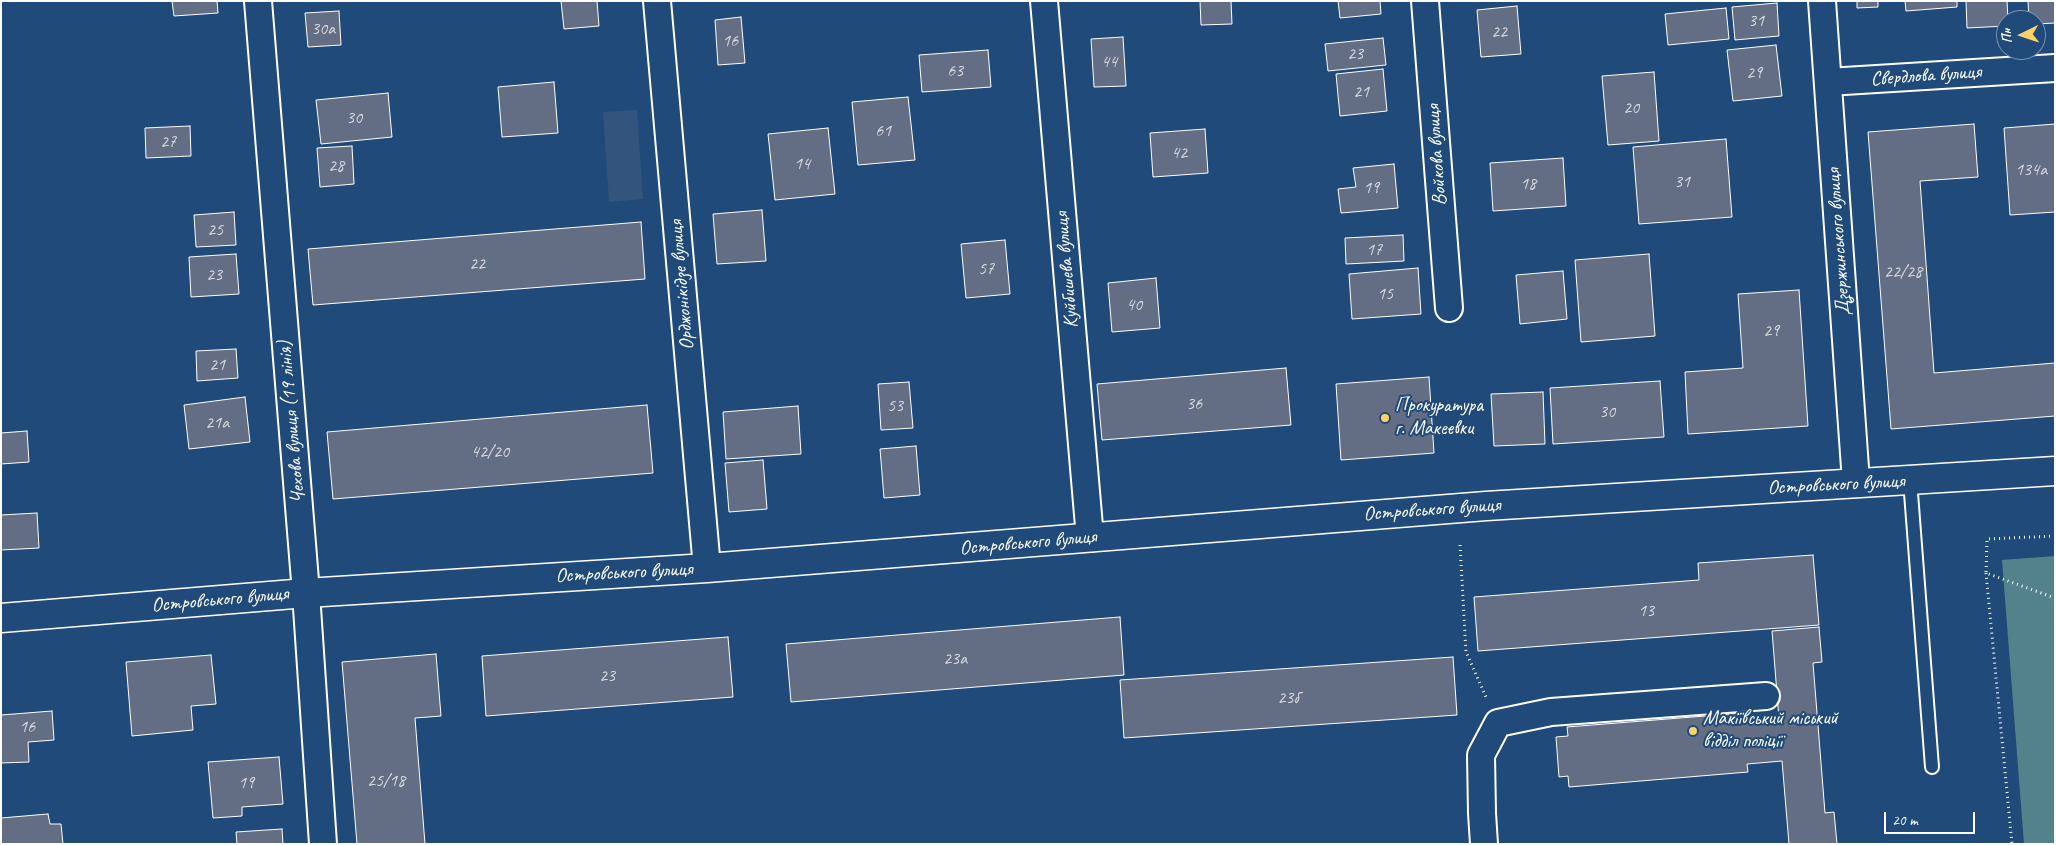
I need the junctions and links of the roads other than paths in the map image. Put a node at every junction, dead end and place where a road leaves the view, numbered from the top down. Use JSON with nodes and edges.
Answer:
{"nodes":[{"id":1,"x":258,"y":1,"type":"edge"},
{"id":2,"x":657,"y":1,"type":"edge"},
{"id":3,"x":1044,"y":1,"type":"edge"},
{"id":4,"x":1425,"y":1,"type":"edge"},
{"id":5,"x":1822,"y":1,"type":"edge"},
{"id":6,"x":2055,"y":68,"type":"edge"},
{"id":7,"x":1828,"y":82,"type":"junction"},
{"id":8,"x":1448,"y":308,"type":"dead end"},
{"id":9,"x":2055,"y":471,"type":"edge"},
{"id":10,"x":1910,"y":480,"type":"junction"},
{"id":11,"x":1856,"y":482,"type":"junction"},
{"id":12,"x":1090,"y":538,"type":"junction"},
{"id":13,"x":707,"y":568,"type":"junction"},
{"id":14,"x":306,"y":592,"type":"junction"},
{"id":15,"x":1,"y":618,"type":"edge"},
{"id":16,"x":1766,"y":696,"type":"dead end"},
{"id":17,"x":1932,"y":767,"type":"dead end"},
{"id":18,"x":323,"y":844,"type":"edge"},
{"id":19,"x":1484,"y":844,"type":"edge"}],
"edges":[{"from":1,"to":14,"type":"street","name":"Чехова вулиця (19 лiнiя)"},
{"from":2,"to":13,"type":"street","name":"Орджонікідзе вулиця"},
{"from":3,"to":12,"type":"street","name":"Куйбишева вулиця"},
{"from":4,"to":8,"type":"street","name":"Войкова вулиця"},
{"from":5,"to":7,"type":"street","name":"Дзержинського вулиця"},
{"from":6,"to":7,"type":"street","name":"Свердлова вулиця"},
{"from":7,"to":11,"type":"street","name":"Дзержинського вулиця"},
{"from":9,"to":10,"type":"street","name":"Островського вулиця"},
{"from":10,"to":11,"type":"street","name":"Островського вулиця"},
{"from":10,"to":17,"type":"lane"},
{"from":11,"to":12,"type":"street","name":"Островського вулиця"},
{"from":12,"to":13,"type":"street","name":"Островського вулиця"},
{"from":13,"to":14,"type":"street","name":"Островського вулиця"},
{"from":14,"to":15,"type":"street","name":"Островського вулиця"},
{"from":14,"to":18,"type":"street","name":"Чехова вулиця (19 лiнiя)"},
{"from":16,"to":19,"type":"street"}]}
